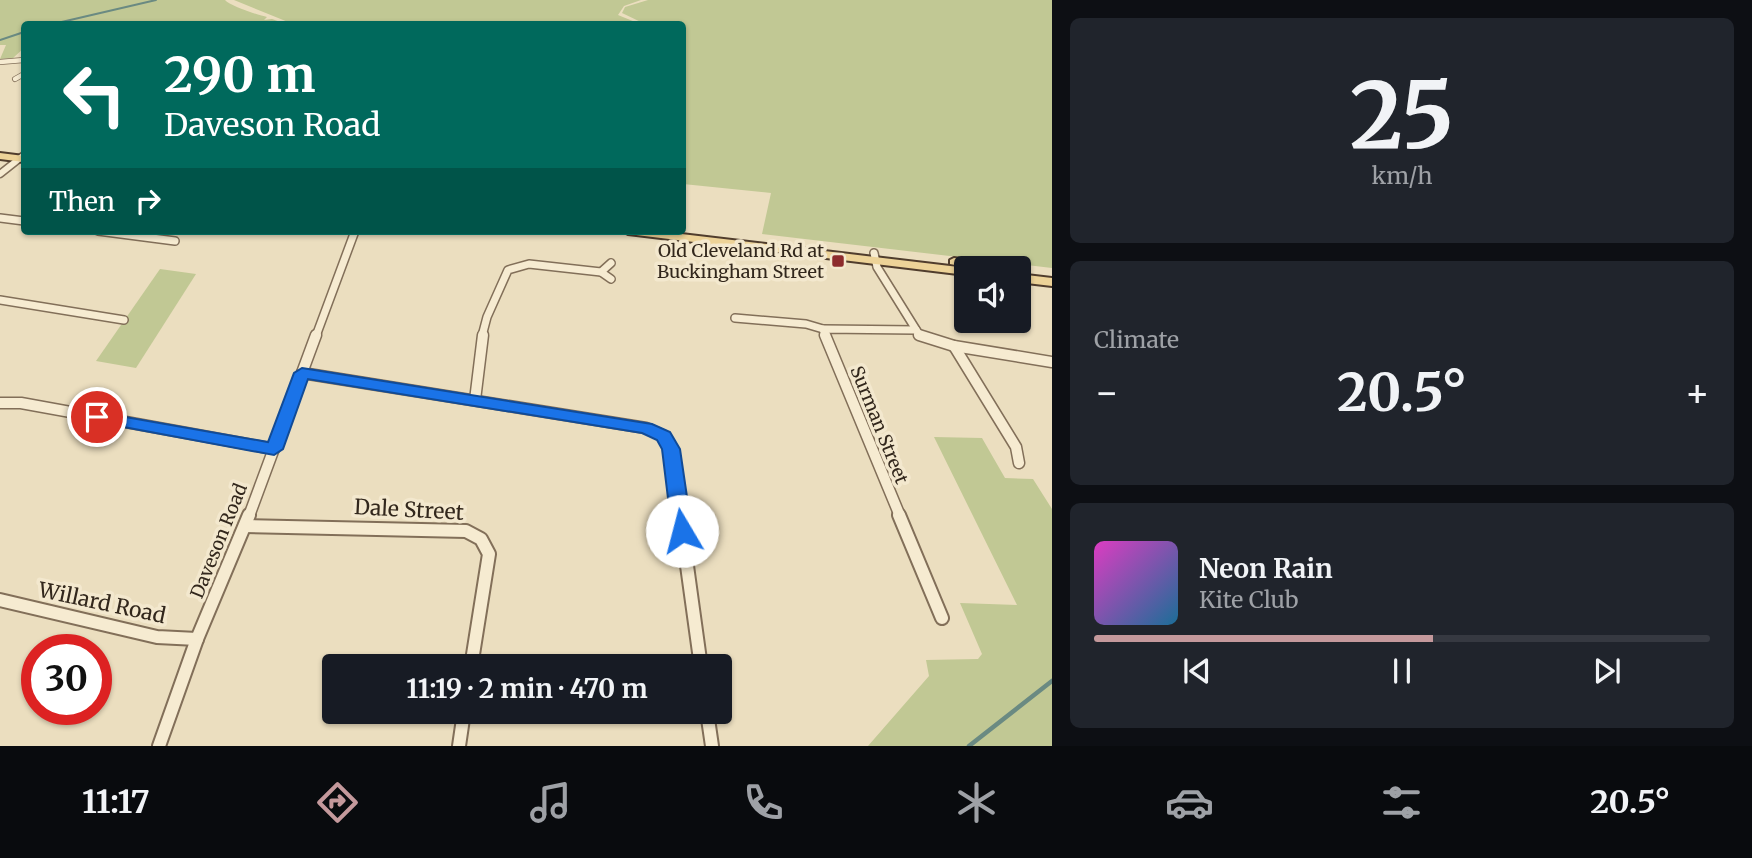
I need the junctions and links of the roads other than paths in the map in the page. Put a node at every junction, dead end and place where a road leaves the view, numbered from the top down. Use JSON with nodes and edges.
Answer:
{"nodes":[{"id":1,"x":21,"y":60,"type":"edge"},
{"id":2,"x":0,"y":62,"type":"edge"},
{"id":3,"x":21,"y":76,"type":"edge"},
{"id":4,"x":15,"y":79,"type":"dead end"},
{"id":5,"x":0,"y":149,"type":"edge"},
{"id":6,"x":21,"y":155,"type":"edge"},
{"id":7,"x":0,"y":156,"type":"edge"},
{"id":8,"x":21,"y":156,"type":"edge"},
{"id":9,"x":21,"y":158,"type":"edge"},
{"id":10,"x":0,"y":174,"type":"edge"},
{"id":11,"x":0,"y":218,"type":"edge"},
{"id":12,"x":21,"y":221,"type":"edge"},
{"id":13,"x":686,"y":231,"type":"edge"},
{"id":14,"x":129,"y":235,"type":"edge"},
{"id":15,"x":354,"y":235,"type":"edge"},
{"id":16,"x":666,"y":235,"type":"edge"},
{"id":17,"x":175,"y":241,"type":"dead end"},
{"id":18,"x":875,"y":257,"type":"junction"},
{"id":19,"x":611,"y":263,"type":"dead end"},
{"id":20,"x":954,"y":264,"type":"edge"},
{"id":21,"x":954,"y":269,"type":"edge"},
{"id":22,"x":601,"y":272,"type":"junction"},
{"id":23,"x":1031,"y":272,"type":"edge"},
{"id":24,"x":1052,"y":274,"type":"edge"},
{"id":25,"x":611,"y":279,"type":"dead end"},
{"id":26,"x":1031,"y":280,"type":"edge"},
{"id":27,"x":1052,"y":282,"type":"edge"},
{"id":28,"x":0,"y":300,"type":"edge"},
{"id":29,"x":735,"y":318,"type":"dead end"},
{"id":30,"x":124,"y":320,"type":"dead end"},
{"id":31,"x":823,"y":329,"type":"junction"},
{"id":32,"x":918,"y":334,"type":"junction"},
{"id":33,"x":954,"y":346,"type":"junction"},
{"id":34,"x":1052,"y":362,"type":"edge"},
{"id":35,"x":302,"y":373,"type":"junction"},
{"id":36,"x":475,"y":400,"type":"junction"},
{"id":37,"x":0,"y":403,"type":"edge"},
{"id":38,"x":274,"y":449,"type":"junction"},
{"id":39,"x":1019,"y":463,"type":"dead end"},
{"id":40,"x":245,"y":526,"type":"junction"},
{"id":41,"x":0,"y":600,"type":"edge"},
{"id":42,"x":942,"y":618,"type":"dead end"},
{"id":43,"x":197,"y":639,"type":"junction"},
{"id":44,"x":473,"y":654,"type":"edge"},
{"id":45,"x":699,"y":654,"type":"edge"},
{"id":46,"x":462,"y":724,"type":"edge"},
{"id":47,"x":709,"y":724,"type":"edge"},
{"id":48,"x":159,"y":746,"type":"edge"},
{"id":49,"x":459,"y":746,"type":"edge"},
{"id":50,"x":712,"y":746,"type":"edge"}],
"edges":[{"from":1,"to":2,"type":"street"},
{"from":3,"to":4,"type":"street"},
{"from":5,"to":6,"type":"main road"},
{"from":7,"to":8,"type":"main road"},
{"from":9,"to":10,"type":"street"},
{"from":11,"to":12,"type":"street"},
{"from":13,"to":18,"type":"main road"},
{"from":14,"to":17,"type":"street"},
{"from":15,"to":35,"type":"street","name":"Daveson Road"},
{"from":16,"to":18,"type":"main road"},
{"from":18,"to":20,"type":"main road"},
{"from":18,"to":21,"type":"main road"},
{"from":18,"to":32,"type":"street"},
{"from":19,"to":22,"type":"street"},
{"from":22,"to":25,"type":"street"},
{"from":22,"to":36,"type":"street"},
{"from":23,"to":24,"type":"main road"},
{"from":26,"to":27,"type":"main road"},
{"from":28,"to":30,"type":"street"},
{"from":29,"to":31,"type":"street"},
{"from":31,"to":32,"type":"street"},
{"from":31,"to":42,"type":"street","name":"Surman Street"},
{"from":32,"to":33,"type":"street"},
{"from":33,"to":34,"type":"street"},
{"from":33,"to":39,"type":"street"},
{"from":35,"to":36,"type":"street"},
{"from":35,"to":38,"type":"street","name":"Daveson Road"},
{"from":36,"to":45,"type":"street"},
{"from":37,"to":38,"type":"street"},
{"from":38,"to":40,"type":"street","name":"Daveson Road"},
{"from":40,"to":43,"type":"street","name":"Daveson Road"},
{"from":40,"to":44,"type":"street","name":"Dale Street"},
{"from":41,"to":43,"type":"street","name":"Willard Road"},
{"from":43,"to":48,"type":"street","name":"Daveson Road"},
{"from":46,"to":49,"type":"street"},
{"from":47,"to":50,"type":"street"}]}
